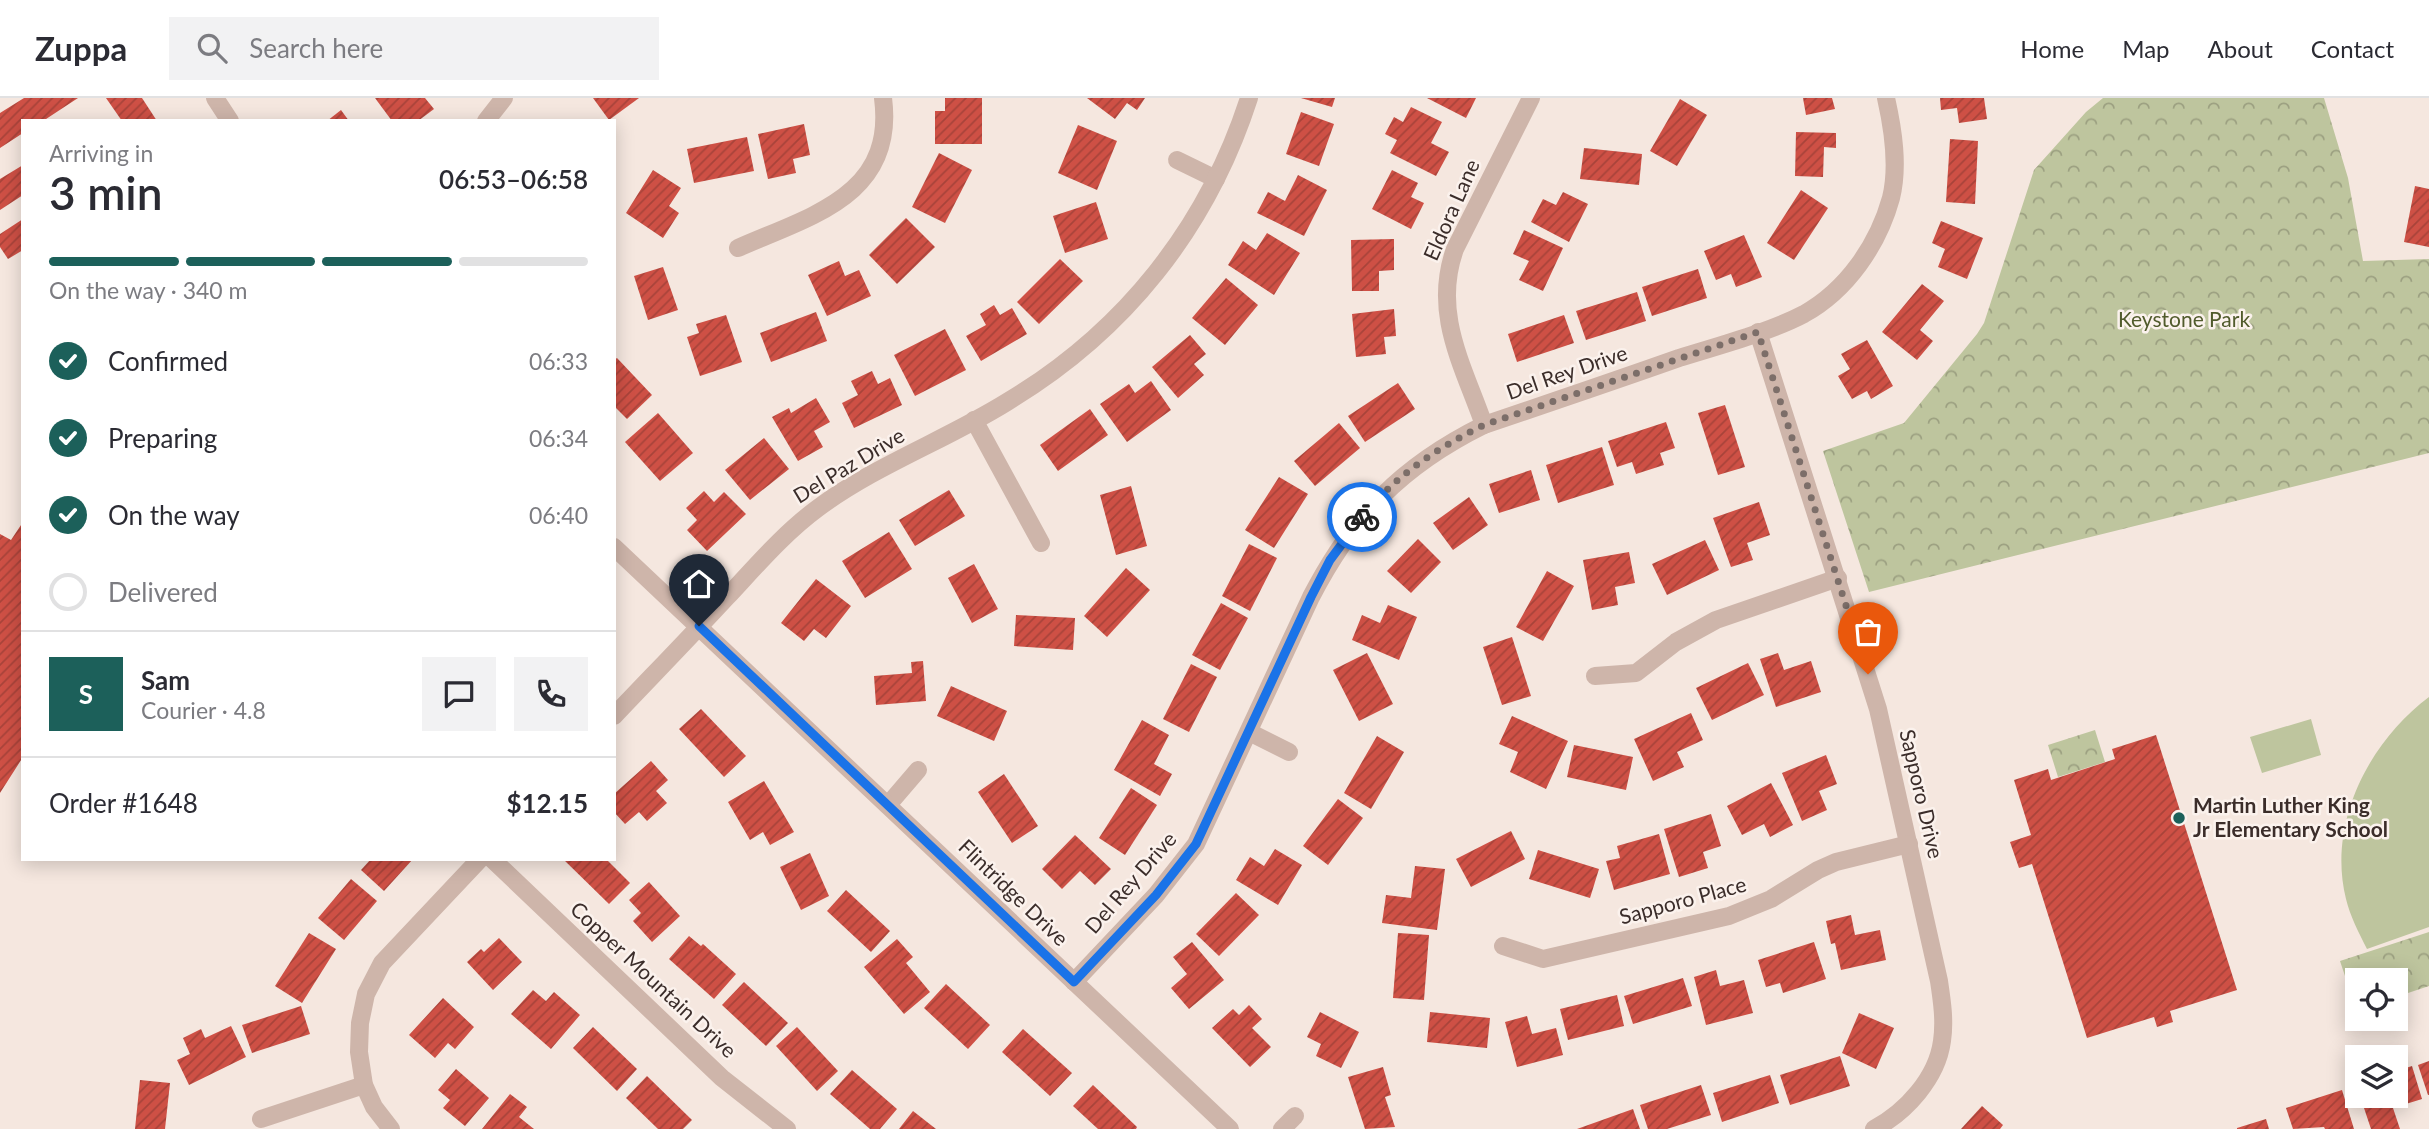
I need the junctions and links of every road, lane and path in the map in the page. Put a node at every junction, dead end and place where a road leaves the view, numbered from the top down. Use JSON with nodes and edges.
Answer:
{"nodes":[{"id":1,"x":215,"y":98,"type":"edge"},
{"id":2,"x":504,"y":98,"type":"edge"},
{"id":3,"x":883,"y":98,"type":"edge"},
{"id":4,"x":1249,"y":98,"type":"edge"},
{"id":5,"x":1531,"y":98,"type":"edge"},
{"id":6,"x":1886,"y":98,"type":"edge"},
{"id":7,"x":229,"y":119,"type":"edge"},
{"id":8,"x":488,"y":119,"type":"edge"},
{"id":9,"x":1177,"y":160,"type":"dead end"},
{"id":10,"x":1216,"y":179,"type":"junction"},
{"id":11,"x":738,"y":248,"type":"dead end"},
{"id":12,"x":1758,"y":332,"type":"junction"},
{"id":13,"x":974,"y":420,"type":"junction"},
{"id":14,"x":1484,"y":425,"type":"junction"},
{"id":15,"x":1041,"y":543,"type":"dead end"},
{"id":16,"x":616,"y":549,"type":"edge"},
{"id":17,"x":1838,"y":578,"type":"junction"},
{"id":18,"x":699,"y":626,"type":"junction"},
{"id":19,"x":1595,"y":676,"type":"dead end"},
{"id":20,"x":616,"y":714,"type":"edge"},
{"id":21,"x":1249,"y":732,"type":"junction"},
{"id":22,"x":1289,"y":752,"type":"dead end"},
{"id":23,"x":918,"y":770,"type":"dead end"},
{"id":24,"x":888,"y":804,"type":"junction"},
{"id":25,"x":1909,"y":844,"type":"junction"},
{"id":26,"x":478,"y":861,"type":"edge"},
{"id":27,"x":494,"y":861,"type":"edge"},
{"id":28,"x":1503,"y":946,"type":"dead end"},
{"id":29,"x":1074,"y":982,"type":"junction"},
{"id":30,"x":365,"y":1085,"type":"junction"},
{"id":31,"x":261,"y":1119,"type":"dead end"},
{"id":32,"x":1223,"y":1127,"type":"edge"},
{"id":33,"x":391,"y":1129,"type":"edge"},
{"id":34,"x":787,"y":1129,"type":"edge"},
{"id":35,"x":1874,"y":1129,"type":"edge"}],
"edges":[{"from":1,"to":7,"type":"street"},
{"from":2,"to":8,"type":"street"},
{"from":3,"to":11,"type":"street"},
{"from":4,"to":10,"type":"street","name":"Del Paz Drive"},
{"from":5,"to":14,"type":"street","name":"Eldora Lane"},
{"from":6,"to":12,"type":"street","name":"Del Rey Drive"},
{"from":9,"to":10,"type":"street"},
{"from":10,"to":13,"type":"street","name":"Del Paz Drive"},
{"from":12,"to":14,"type":"street","name":"Del Rey Drive"},
{"from":12,"to":17,"type":"street","name":"Sapporo Drive"},
{"from":13,"to":15,"type":"street"},
{"from":13,"to":18,"type":"street","name":"Del Paz Drive"},
{"from":14,"to":21,"type":"street","name":"Del Rey Drive"},
{"from":16,"to":18,"type":"street","name":"Flintridge Drive"},
{"from":17,"to":19,"type":"street"},
{"from":17,"to":25,"type":"street","name":"Sapporo Drive"},
{"from":18,"to":20,"type":"street","name":"Del Paz Drive"},
{"from":18,"to":24,"type":"street","name":"Flintridge Drive"},
{"from":21,"to":22,"type":"street"},
{"from":21,"to":29,"type":"street","name":"Del Rey Drive"},
{"from":23,"to":24,"type":"street"},
{"from":24,"to":29,"type":"street","name":"Flintridge Drive"},
{"from":25,"to":28,"type":"street","name":"Sapporo Place"},
{"from":25,"to":35,"type":"street","name":"Sapporo Drive"},
{"from":26,"to":30,"type":"street"},
{"from":27,"to":34,"type":"street","name":"Copper Mountain Drive"},
{"from":29,"to":32,"type":"street","name":"Flintridge Drive"},
{"from":30,"to":31,"type":"street"},
{"from":30,"to":33,"type":"street"}]}
